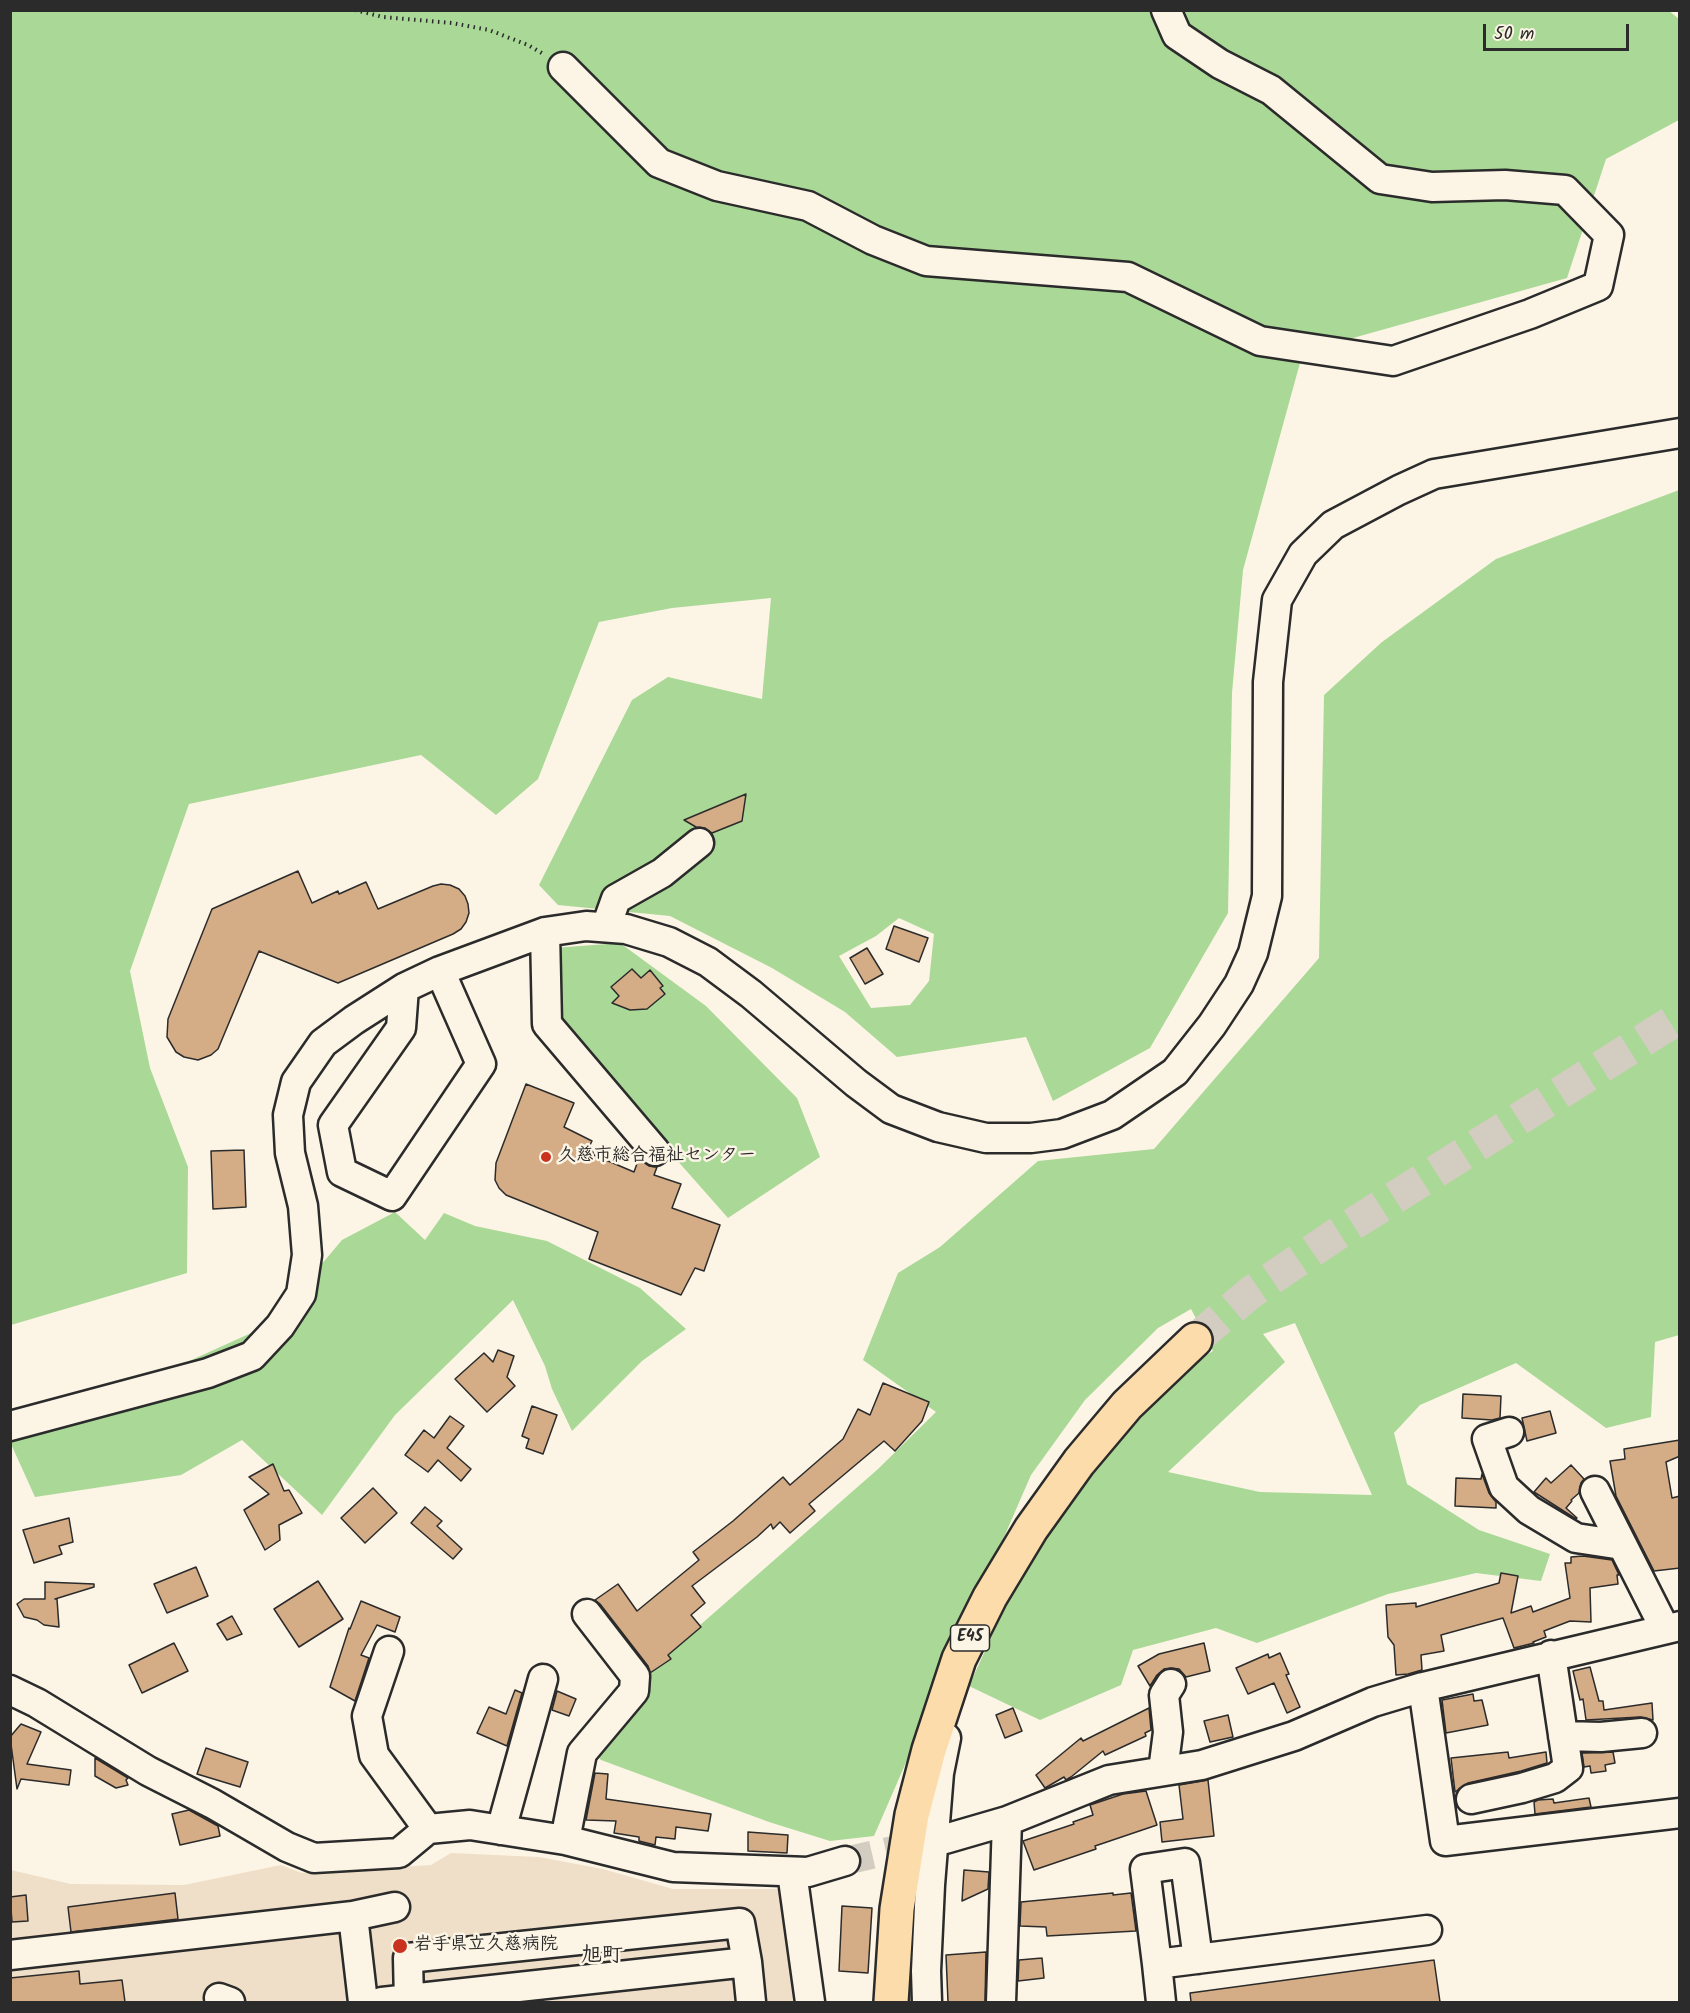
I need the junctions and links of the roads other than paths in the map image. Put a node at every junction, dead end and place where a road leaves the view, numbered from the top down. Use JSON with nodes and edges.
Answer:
{"nodes":[{"id":1,"x":1166,"y":10,"type":"edge"},
{"id":2,"x":563,"y":67,"type":"road end"},
{"id":3,"x":1680,"y":433,"type":"edge"},
{"id":4,"x":699,"y":843,"type":"dead end"},
{"id":5,"x":606,"y":927,"type":"junction"},
{"id":6,"x":545,"y":932,"type":"junction"},
{"id":7,"x":440,"y":971,"type":"junction"},
{"id":8,"x":404,"y":988,"type":"junction"},
{"id":9,"x":655,"y":1151,"type":"dead end"},
{"id":10,"x":1195,"y":1340,"type":"tunnel mouth"},
{"id":11,"x":10,"y":1426,"type":"edge"},
{"id":12,"x":1509,"y":1432,"type":"dead end"},
{"id":13,"x":1595,"y":1491,"type":"dead end"},
{"id":14,"x":1622,"y":1545,"type":"junction"},
{"id":15,"x":587,"y":1614,"type":"dead end"},
{"id":16,"x":1672,"y":1627,"type":"edge"},
{"id":17,"x":389,"y":1650,"type":"dead end"},
{"id":18,"x":1551,"y":1655,"type":"junction"},
{"id":19,"x":959,"y":1659,"type":"junction"},
{"id":20,"x":543,"y":1679,"type":"dead end"},
{"id":21,"x":1171,"y":1684,"type":"dead end"},
{"id":22,"x":1423,"y":1687,"type":"junction"},
{"id":23,"x":10,"y":1690,"type":"edge"},
{"id":24,"x":1642,"y":1733,"type":"dead end"},
{"id":25,"x":1563,"y":1736,"type":"junction"},
{"id":26,"x":1162,"y":1771,"type":"junction"},
{"id":27,"x":1471,"y":1799,"type":"dead end"},
{"id":28,"x":1680,"y":1813,"type":"edge"},
{"id":29,"x":1007,"y":1821,"type":"junction"},
{"id":30,"x":428,"y":1828,"type":"junction"},
{"id":31,"x":501,"y":1830,"type":"junction"},
{"id":32,"x":945,"y":1839,"type":"tunnel mouth"},
{"id":33,"x":566,"y":1840,"type":"junction"},
{"id":34,"x":845,"y":1861,"type":"tunnel mouth"},
{"id":35,"x":792,"y":1872,"type":"junction"},
{"id":36,"x":394,"y":1907,"type":"dead end"},
{"id":37,"x":353,"y":1916,"type":"junction"},
{"id":38,"x":1427,"y":1930,"type":"dead end"},
{"id":39,"x":10,"y":1955,"type":"edge"},
{"id":40,"x":1198,"y":1959,"type":"junction"},
{"id":41,"x":747,"y":1962,"type":"junction"},
{"id":42,"x":1157,"y":1964,"type":"junction"},
{"id":43,"x":363,"y":2002,"type":"edge"},
{"id":44,"x":400,"y":2002,"type":"edge"},
{"id":45,"x":751,"y":2002,"type":"edge"},
{"id":46,"x":810,"y":2002,"type":"edge"},
{"id":47,"x":891,"y":2002,"type":"edge"},
{"id":48,"x":927,"y":2002,"type":"edge"},
{"id":49,"x":1001,"y":2002,"type":"edge"},
{"id":50,"x":1161,"y":2002,"type":"edge"}],
"edges":[{"from":1,"to":2,"type":"street"},
{"from":3,"to":5,"type":"street"},
{"from":4,"to":5,"type":"street"},
{"from":5,"to":6,"type":"street"},
{"from":6,"to":7,"type":"street"},
{"from":6,"to":9,"type":"street"},
{"from":7,"to":8,"type":"street"},
{"from":7,"to":8,"type":"street"},
{"from":8,"to":11,"type":"street"},
{"from":10,"to":19,"type":"highway","number":"E45"},
{"from":12,"to":14,"type":"street"},
{"from":13,"to":14,"type":"street"},
{"from":14,"to":16,"type":"street"},
{"from":15,"to":33,"type":"street"},
{"from":16,"to":18,"type":"street"},
{"from":17,"to":30,"type":"street"},
{"from":18,"to":22,"type":"street"},
{"from":18,"to":25,"type":"street"},
{"from":19,"to":47,"type":"highway","number":"E45"},
{"from":19,"to":48,"type":"street"},
{"from":20,"to":31,"type":"street"},
{"from":21,"to":26,"type":"street"},
{"from":22,"to":26,"type":"street"},
{"from":22,"to":28,"type":"street"},
{"from":23,"to":30,"type":"street"},
{"from":24,"to":25,"type":"street"},
{"from":25,"to":27,"type":"street"},
{"from":26,"to":29,"type":"street"},
{"from":29,"to":32,"type":"street"},
{"from":29,"to":49,"type":"street"},
{"from":30,"to":31,"type":"street"},
{"from":31,"to":33,"type":"street"},
{"from":33,"to":35,"type":"street"},
{"from":34,"to":35,"type":"street"},
{"from":35,"to":46,"type":"street"},
{"from":36,"to":37,"type":"street"},
{"from":37,"to":39,"type":"street"},
{"from":37,"to":43,"type":"street"},
{"from":38,"to":40,"type":"street"},
{"from":40,"to":42,"type":"street"},
{"from":40,"to":42,"type":"street"},
{"from":41,"to":44,"type":"street"},
{"from":41,"to":44,"type":"street"},
{"from":41,"to":45,"type":"street"},
{"from":42,"to":50,"type":"street"}]}
